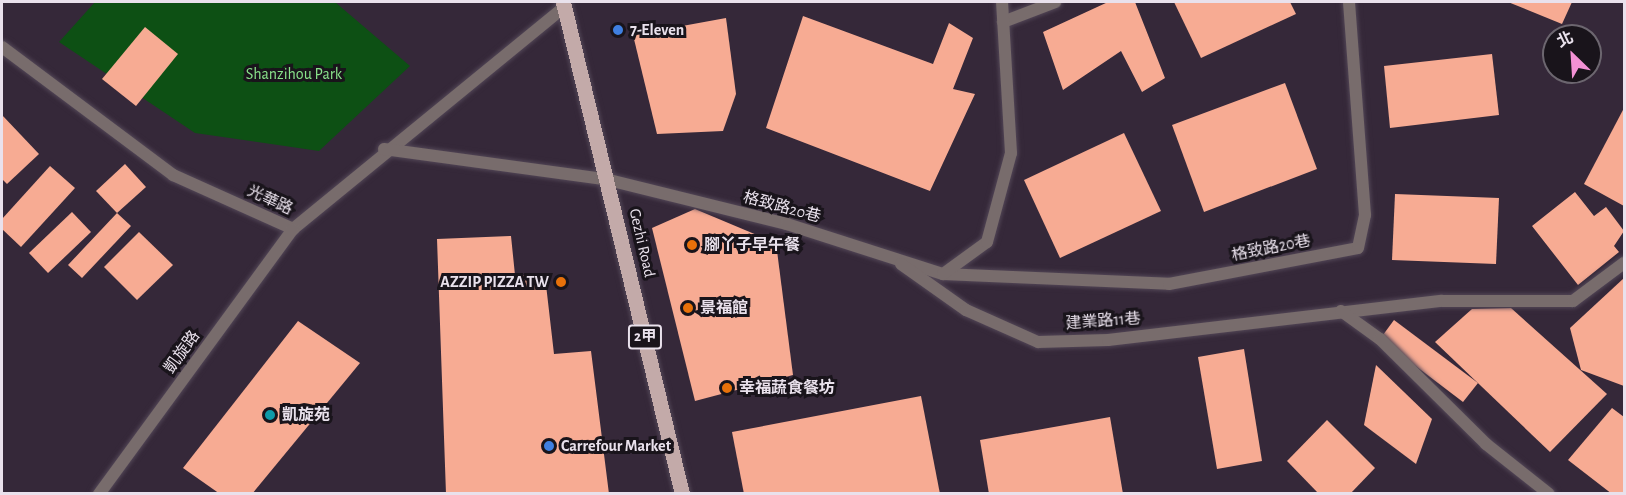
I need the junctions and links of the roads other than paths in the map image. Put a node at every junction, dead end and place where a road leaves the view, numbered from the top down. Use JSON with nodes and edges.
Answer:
{"nodes":[{"id":1,"x":1002,"y":2,"type":"edge"},
{"id":2,"x":1055,"y":2,"type":"edge"},
{"id":3,"x":1349,"y":2,"type":"edge"},
{"id":4,"x":564,"y":4,"type":"edge"},
{"id":5,"x":1003,"y":22,"type":"junction"},
{"id":6,"x":2,"y":47,"type":"edge"},
{"id":7,"x":384,"y":149,"type":"junction"},
{"id":8,"x":609,"y":180,"type":"junction"},
{"id":9,"x":293,"y":229,"type":"junction"},
{"id":10,"x":890,"y":257,"type":"junction"},
{"id":11,"x":1624,"y":262,"type":"edge"},
{"id":12,"x":943,"y":274,"type":"junction"},
{"id":13,"x":1341,"y":311,"type":"junction"},
{"id":14,"x":99,"y":494,"type":"edge"},
{"id":15,"x":682,"y":494,"type":"edge"},
{"id":16,"x":1549,"y":494,"type":"edge"}],
"edges":[{"from":1,"to":5,"type":"street"},
{"from":2,"to":5,"type":"street"},
{"from":3,"to":12,"type":"street","name":"格致路20巷"},
{"from":4,"to":7,"type":"street","name":"光華路"},
{"from":4,"to":8,"type":"main road","name":"Gezhi Road","number":"2甲"},
{"from":5,"to":12,"type":"street"},
{"from":6,"to":9,"type":"street","name":"光華路"},
{"from":7,"to":8,"type":"street","name":"格致路20巷"},
{"from":7,"to":9,"type":"street","name":"光華路"},
{"from":8,"to":10,"type":"street","name":"格致路20巷"},
{"from":8,"to":15,"type":"main road","name":"Gezhi Road","number":"2甲"},
{"from":9,"to":14,"type":"street","name":"凱旋路"},
{"from":10,"to":12,"type":"street","name":"格致路20巷"},
{"from":10,"to":13,"type":"street","name":"建業路11巷"},
{"from":11,"to":13,"type":"street","name":"建業路11巷"},
{"from":13,"to":16,"type":"street"}]}
